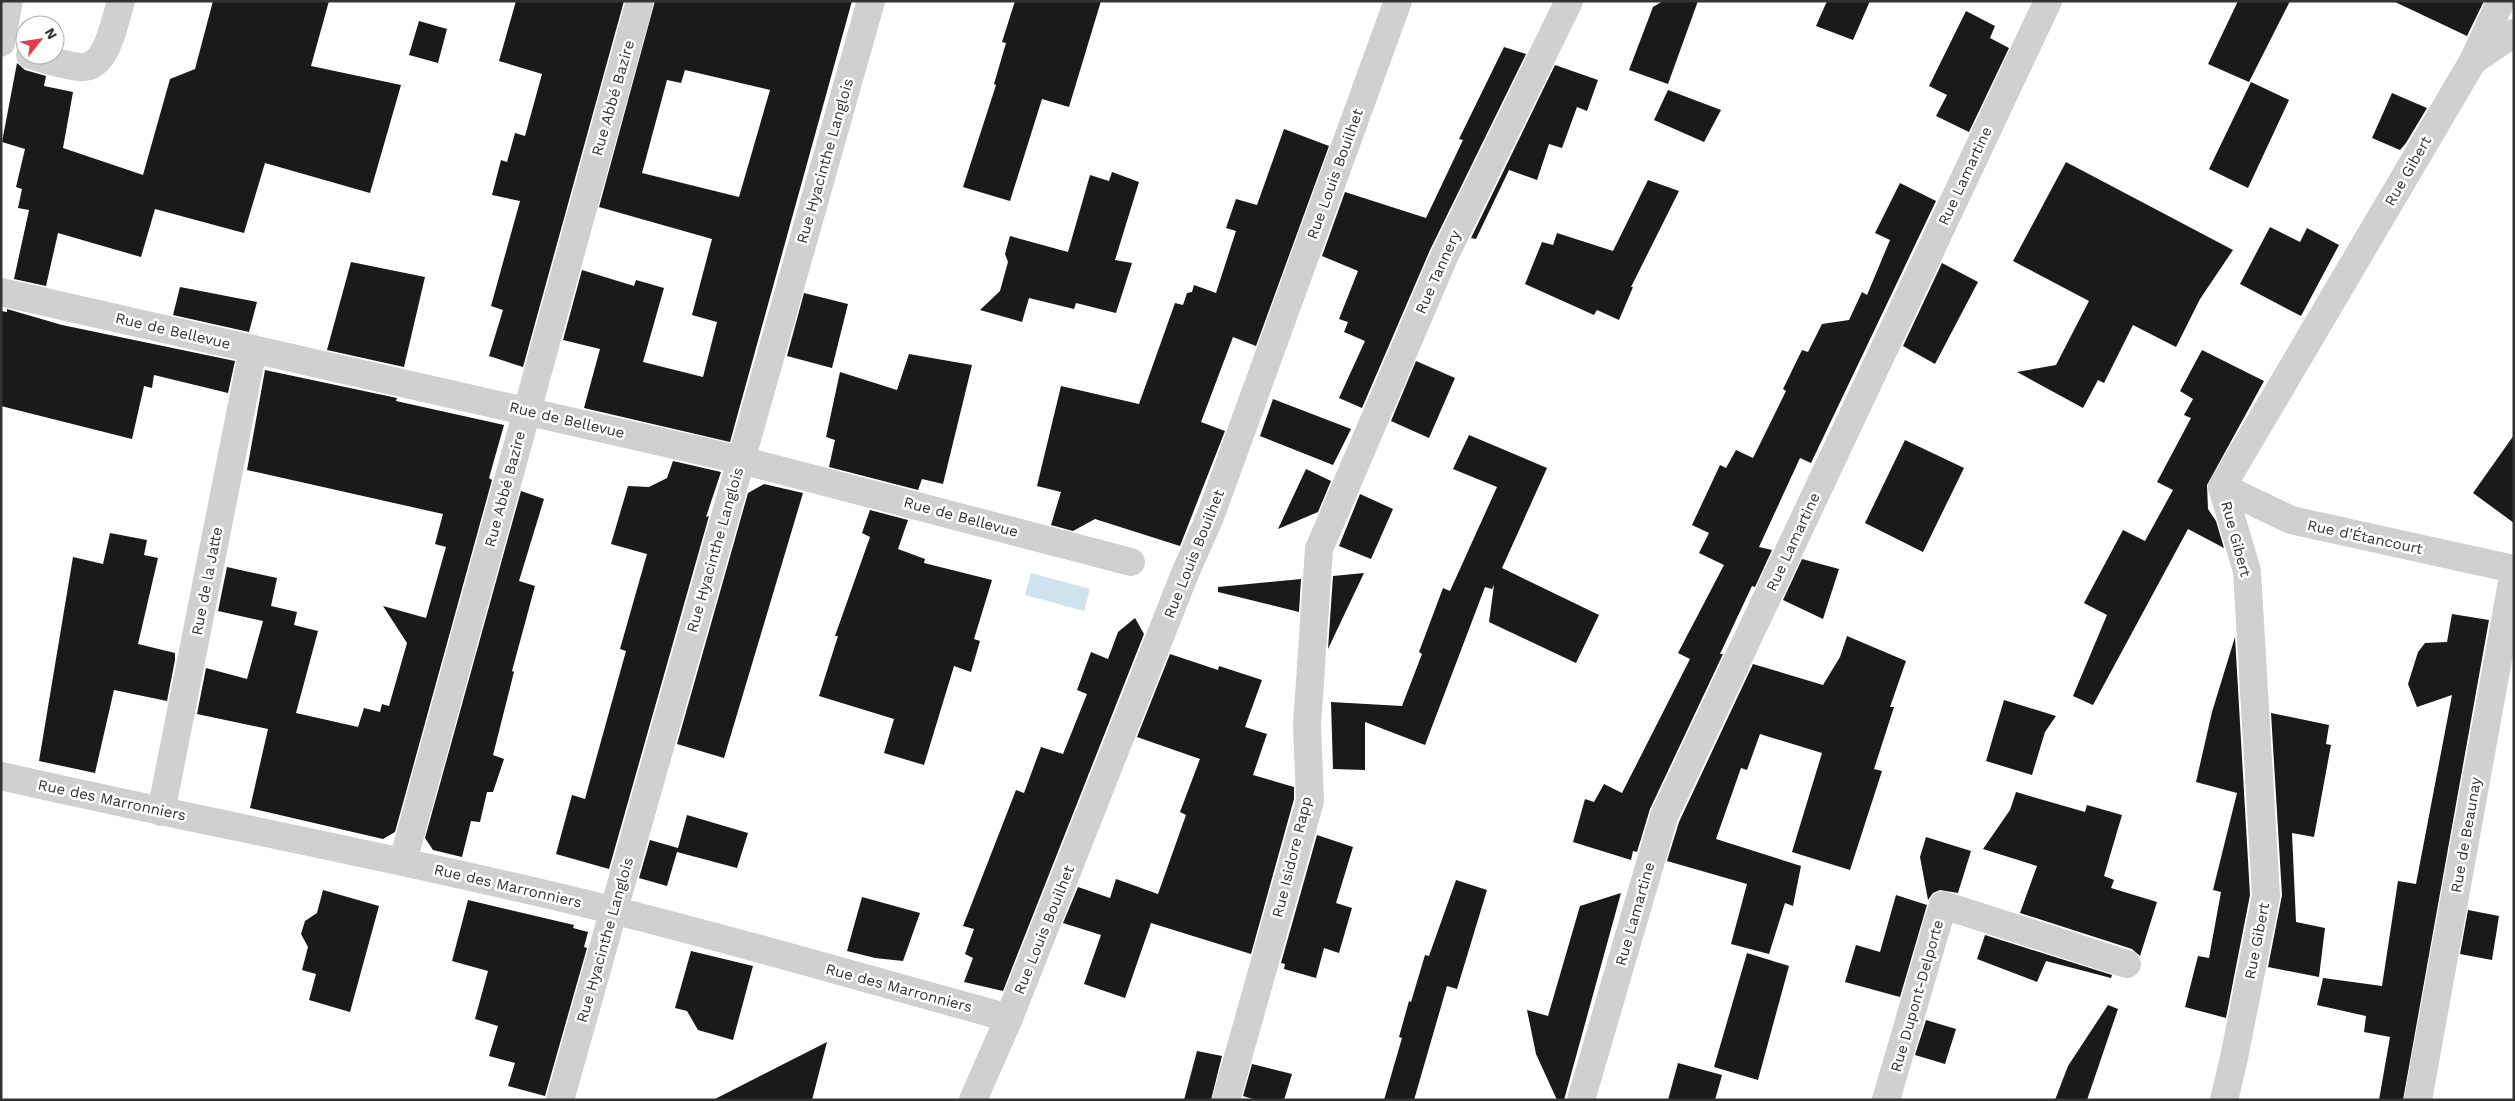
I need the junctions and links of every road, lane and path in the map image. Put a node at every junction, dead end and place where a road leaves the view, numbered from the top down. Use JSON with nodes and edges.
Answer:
{"nodes":[{"id":1,"x":9,"y":1,"type":"edge"},
{"id":2,"x":120,"y":1,"type":"edge"},
{"id":3,"x":640,"y":1,"type":"edge"},
{"id":4,"x":871,"y":1,"type":"edge"},
{"id":5,"x":1398,"y":1,"type":"edge"},
{"id":6,"x":1569,"y":1,"type":"edge"},
{"id":7,"x":2048,"y":1,"type":"edge"},
{"id":8,"x":2501,"y":1,"type":"edge"},
{"id":9,"x":2514,"y":33,"type":"edge"},
{"id":10,"x":1,"y":43,"type":"edge"},
{"id":11,"x":1,"y":48,"type":"edge"},
{"id":12,"x":15,"y":52,"type":"edge"},
{"id":13,"x":2473,"y":61,"type":"junction"},
{"id":14,"x":65,"y":63,"type":"edge"},
{"id":15,"x":1,"y":292,"type":"edge"},
{"id":16,"x":253,"y":349,"type":"junction"},
{"id":17,"x":526,"y":411,"type":"junction"},
{"id":18,"x":741,"y":460,"type":"junction"},
{"id":19,"x":2222,"y":487,"type":"junction"},
{"id":20,"x":1319,"y":549,"type":"joint"},
{"id":21,"x":1130,"y":562,"type":"dead end"},
{"id":22,"x":2514,"y":570,"type":"edge"},
{"id":23,"x":1,"y":776,"type":"edge"},
{"id":24,"x":160,"y":812,"type":"junction"},
{"id":25,"x":403,"y":861,"type":"junction"},
{"id":26,"x":613,"y":910,"type":"junction"},
{"id":27,"x":2127,"y":964,"type":"dead end"},
{"id":28,"x":1009,"y":1018,"type":"junction"},
{"id":29,"x":560,"y":1100,"type":"edge"},
{"id":30,"x":972,"y":1100,"type":"edge"},
{"id":31,"x":1226,"y":1100,"type":"edge"},
{"id":32,"x":1582,"y":1100,"type":"edge"},
{"id":33,"x":1886,"y":1100,"type":"edge"},
{"id":34,"x":2224,"y":1100,"type":"edge"},
{"id":35,"x":2418,"y":1100,"type":"edge"}],
"edges":[{"from":1,"to":10,"type":"street"},
{"from":2,"to":14,"type":"street"},
{"from":3,"to":17,"type":"street","name":"Rue Abbé Bazire"},
{"from":4,"to":18,"type":"street","name":"Rue Hyacinthe Langlois"},
{"from":5,"to":28,"type":"street","name":"Rue Louis Bouilhet"},
{"from":6,"to":20,"type":"street","name":"Rue Tannery"},
{"from":7,"to":32,"type":"street","name":"Rue Lamartine"},
{"from":8,"to":13,"type":"street"},
{"from":9,"to":13,"type":"street","name":"Rue Gibert"},
{"from":11,"to":12,"type":"street"},
{"from":13,"to":19,"type":"street","name":"Rue Gibert"},
{"from":15,"to":16,"type":"street","name":"Rue de Bellevue"},
{"from":16,"to":17,"type":"street","name":"Rue de Bellevue"},
{"from":16,"to":24,"type":"street","name":"Rue de la Jatte"},
{"from":17,"to":18,"type":"street","name":"Rue de Bellevue"},
{"from":17,"to":25,"type":"street","name":"Rue Abbé Bazire"},
{"from":18,"to":21,"type":"street","name":"Rue de Bellevue"},
{"from":18,"to":26,"type":"street","name":"Rue Hyacinthe Langlois"},
{"from":19,"to":22,"type":"street","name":"Rue d'Étancourt"},
{"from":19,"to":34,"type":"street","name":"Rue Gibert"},
{"from":20,"to":31,"type":"street","name":"Rue Isidore Rapp"},
{"from":22,"to":35,"type":"street","name":"Rue de Beaunay"},
{"from":23,"to":24,"type":"street","name":"Rue des Marronniers"},
{"from":24,"to":25,"type":"street","name":"Rue des Marronniers"},
{"from":25,"to":26,"type":"street","name":"Rue des Marronniers"},
{"from":26,"to":28,"type":"street","name":"Rue des Marronniers"},
{"from":26,"to":29,"type":"street","name":"Rue Hyacinthe Langlois"},
{"from":27,"to":33,"type":"street","name":"Rue Dupont-Delporte"},
{"from":28,"to":30,"type":"street","name":"Rue Louis Bouilhet"}]}
